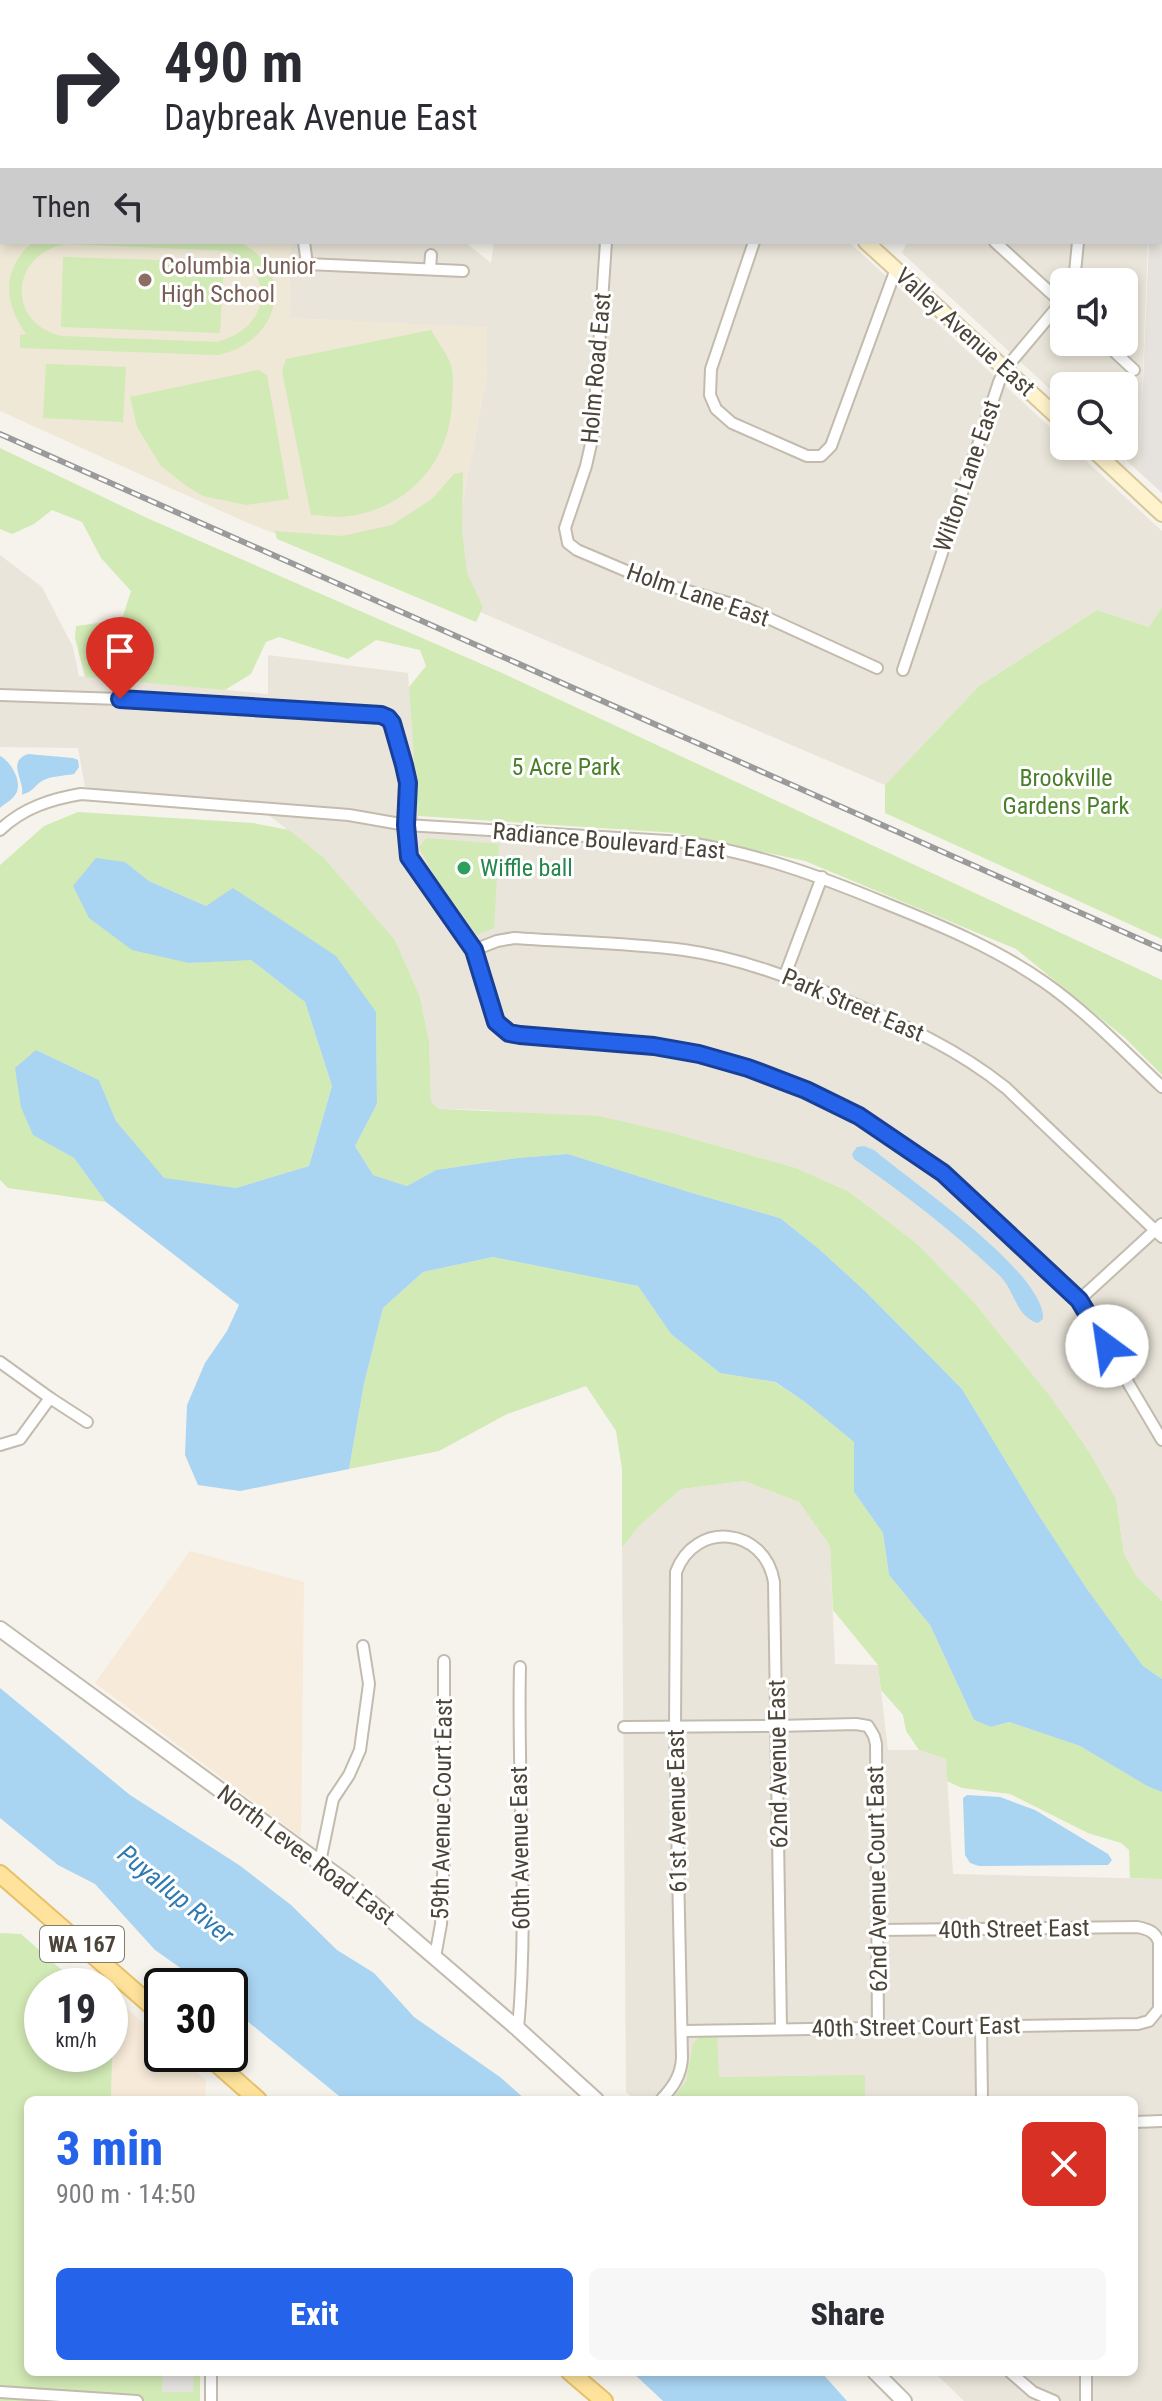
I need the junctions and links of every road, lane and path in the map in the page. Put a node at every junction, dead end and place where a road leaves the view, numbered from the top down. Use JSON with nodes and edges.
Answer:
{"nodes":[{"id":1,"x":304,"y":244,"type":"edge"},
{"id":2,"x":606,"y":244,"type":"edge"},
{"id":3,"x":753,"y":244,"type":"edge"},
{"id":4,"x":868,"y":244,"type":"edge"},
{"id":5,"x":997,"y":244,"type":"edge"},
{"id":6,"x":1078,"y":244,"type":"edge"},
{"id":7,"x":431,"y":255,"type":"dead end"},
{"id":8,"x":430,"y":268,"type":"junction"},
{"id":9,"x":1075,"y":268,"type":"edge"},
{"id":10,"x":896,"y":269,"type":"junction"},
{"id":11,"x":463,"y":271,"type":"dead end"},
{"id":12,"x":1050,"y":291,"type":"edge"},
{"id":13,"x":1050,"y":317,"type":"edge"},
{"id":14,"x":1119,"y":356,"type":"edge"},
{"id":15,"x":1006,"y":368,"type":"junction"},
{"id":16,"x":1134,"y":370,"type":"dead end"},
{"id":17,"x":1050,"y":410,"type":"edge"},
{"id":18,"x":1104,"y":460,"type":"edge"},
{"id":19,"x":1162,"y":514,"type":"edge"},
{"id":20,"x":566,"y":539,"type":"joint"},
{"id":21,"x":877,"y":668,"type":"dead end"},
{"id":22,"x":903,"y":670,"type":"dead end"},
{"id":23,"x":0,"y":695,"type":"edge"},
{"id":24,"x":406,"y":825,"type":"junction"},
{"id":25,"x":0,"y":830,"type":"edge"},
{"id":26,"x":822,"y":877,"type":"junction"},
{"id":27,"x":474,"y":950,"type":"junction"},
{"id":28,"x":785,"y":975,"type":"junction"},
{"id":29,"x":1162,"y":1087,"type":"edge"},
{"id":30,"x":1160,"y":1230,"type":"edge"},
{"id":31,"x":1079,"y":1300,"type":"junction"},
{"id":32,"x":0,"y":1362,"type":"edge"},
{"id":33,"x":50,"y":1398,"type":"junction"},
{"id":34,"x":87,"y":1422,"type":"dead end"},
{"id":35,"x":1162,"y":1440,"type":"edge"},
{"id":36,"x":0,"y":1445,"type":"edge"},
{"id":37,"x":717,"y":1536,"type":"joint"},
{"id":38,"x":0,"y":1629,"type":"edge"},
{"id":39,"x":363,"y":1646,"type":"dead end"},
{"id":40,"x":444,"y":1661,"type":"dead end"},
{"id":41,"x":520,"y":1667,"type":"dead end"},
{"id":42,"x":777,"y":1726,"type":"junction"},
{"id":43,"x":624,"y":1727,"type":"dead end"},
{"id":44,"x":675,"y":1727,"type":"junction"},
{"id":45,"x":320,"y":1862,"type":"junction"},
{"id":46,"x":0,"y":1874,"type":"edge"},
{"id":47,"x":879,"y":1930,"type":"junction"},
{"id":48,"x":435,"y":1957,"type":"junction"},
{"id":49,"x":144,"y":1999,"type":"edge"},
{"id":50,"x":1149,"y":2021,"type":"joint"},
{"id":51,"x":878,"y":2026,"type":"junction"},
{"id":52,"x":981,"y":2026,"type":"junction"},
{"id":53,"x":781,"y":2028,"type":"junction"},
{"id":54,"x":518,"y":2029,"type":"junction"},
{"id":55,"x":683,"y":2031,"type":"junction"},
{"id":56,"x":226,"y":2072,"type":"edge"},
{"id":57,"x":253,"y":2096,"type":"edge"},
{"id":58,"x":592,"y":2096,"type":"edge"},
{"id":59,"x":664,"y":2096,"type":"edge"},
{"id":60,"x":982,"y":2096,"type":"edge"},
{"id":61,"x":1162,"y":2121,"type":"edge"},
{"id":62,"x":1138,"y":2122,"type":"edge"},
{"id":63,"x":211,"y":2376,"type":"edge"},
{"id":64,"x":575,"y":2376,"type":"edge"},
{"id":65,"x":879,"y":2376,"type":"edge"},
{"id":66,"x":1015,"y":2376,"type":"edge"},
{"id":67,"x":1086,"y":2376,"type":"edge"},
{"id":68,"x":0,"y":2392,"type":"edge"},
{"id":69,"x":137,"y":2401,"type":"edge"},
{"id":70,"x":211,"y":2401,"type":"edge"},
{"id":71,"x":603,"y":2401,"type":"edge"},
{"id":72,"x":904,"y":2401,"type":"edge"},
{"id":73,"x":1054,"y":2401,"type":"edge"},
{"id":74,"x":1086,"y":2401,"type":"edge"}],
"edges":[{"from":1,"to":8,"type":"street"},
{"from":2,"to":20,"type":"street","name":"Holm Road East"},
{"from":3,"to":10,"type":"street"},
{"from":4,"to":10,"type":"main road","name":"Valley Avenue East"},
{"from":5,"to":12,"type":"street"},
{"from":6,"to":9,"type":"street"},
{"from":7,"to":8,"type":"street"},
{"from":8,"to":11,"type":"street"},
{"from":10,"to":15,"type":"main road","name":"Valley Avenue East"},
{"from":13,"to":15,"type":"street","name":"Wilton Lane East"},
{"from":14,"to":16,"type":"street"},
{"from":15,"to":17,"type":"main road","name":"Valley Avenue East"},
{"from":15,"to":22,"type":"street","name":"Wilton Lane East"},
{"from":18,"to":19,"type":"main road"},
{"from":20,"to":21,"type":"street","name":"Holm Lane East"},
{"from":23,"to":24,"type":"street"},
{"from":24,"to":25,"type":"street","name":"Radiance Boulevard East"},
{"from":24,"to":26,"type":"street","name":"Radiance Boulevard East"},
{"from":24,"to":27,"type":"street"},
{"from":26,"to":28,"type":"street"},
{"from":26,"to":29,"type":"street","name":"Radiance Boulevard East"},
{"from":27,"to":28,"type":"street","name":"Park Street East"},
{"from":27,"to":31,"type":"street"},
{"from":28,"to":30,"type":"street","name":"Park Street East"},
{"from":30,"to":31,"type":"street"},
{"from":31,"to":35,"type":"street"},
{"from":32,"to":33,"type":"street"},
{"from":33,"to":34,"type":"street"},
{"from":33,"to":36,"type":"street"},
{"from":37,"to":42,"type":"street","name":"62nd Avenue East"},
{"from":37,"to":44,"type":"street","name":"61st Avenue East"},
{"from":38,"to":45,"type":"street","name":"North Levee Road East"},
{"from":39,"to":45,"type":"street"},
{"from":40,"to":48,"type":"street","name":"59th Avenue Court East"},
{"from":41,"to":54,"type":"street","name":"60th Avenue East"},
{"from":42,"to":44,"type":"street"},
{"from":42,"to":47,"type":"street","name":"62nd Avenue Court East"},
{"from":42,"to":53,"type":"street","name":"62nd Avenue East"},
{"from":43,"to":44,"type":"street"},
{"from":44,"to":55,"type":"street","name":"61st Avenue East"},
{"from":45,"to":48,"type":"street","name":"North Levee Road East"},
{"from":46,"to":49,"type":"main road","number":"WA 167"},
{"from":47,"to":50,"type":"street","name":"40th Street East"},
{"from":47,"to":51,"type":"street","name":"62nd Avenue Court East"},
{"from":48,"to":54,"type":"street","name":"North Levee Road East"},
{"from":50,"to":52,"type":"street","name":"40th Street Court East"},
{"from":51,"to":52,"type":"street","name":"40th Street Court East"},
{"from":51,"to":53,"type":"street","name":"40th Street Court East"},
{"from":52,"to":60,"type":"street"},
{"from":53,"to":55,"type":"street","name":"40th Street Court East"},
{"from":54,"to":58,"type":"street","name":"North Levee Road East"},
{"from":55,"to":59,"type":"street","name":"61st Avenue East"},
{"from":56,"to":57,"type":"main road"},
{"from":61,"to":62,"type":"street"},
{"from":63,"to":70,"type":"street"},
{"from":64,"to":71,"type":"main road"},
{"from":65,"to":72,"type":"street"},
{"from":66,"to":73,"type":"street"},
{"from":67,"to":74,"type":"street"},
{"from":68,"to":69,"type":"street"}]}
